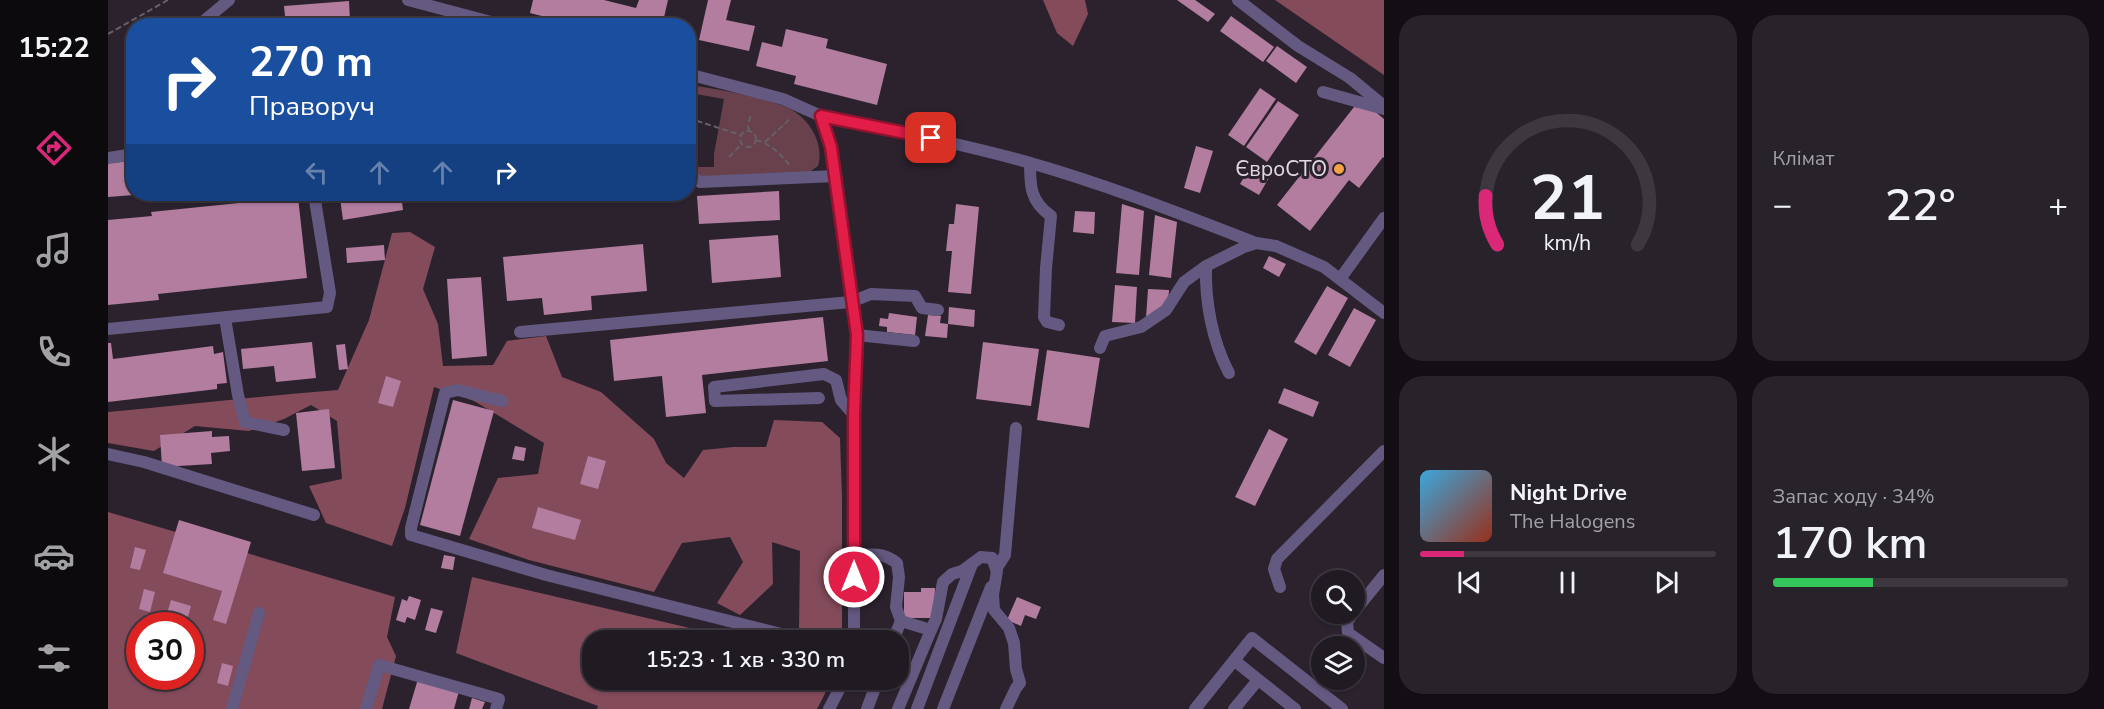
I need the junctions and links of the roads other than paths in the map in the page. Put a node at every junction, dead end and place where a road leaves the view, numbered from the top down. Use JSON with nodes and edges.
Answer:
{"nodes":[{"id":1,"x":229,"y":0,"type":"edge"},
{"id":2,"x":408,"y":0,"type":"edge"},
{"id":3,"x":1238,"y":0,"type":"edge"},
{"id":4,"x":444,"y":5,"type":"edge"},
{"id":5,"x":208,"y":18,"type":"edge"},
{"id":6,"x":477,"y":18,"type":"edge"},
{"id":7,"x":696,"y":76,"type":"edge"},
{"id":8,"x":1323,"y":93,"type":"dead end"},
{"id":9,"x":1384,"y":108,"type":"edge"},
{"id":10,"x":821,"y":116,"type":"junction"},
{"id":11,"x":126,"y":155,"type":"edge"},
{"id":12,"x":108,"y":158,"type":"edge"},
{"id":13,"x":1030,"y":163,"type":"junction"},
{"id":14,"x":836,"y":176,"type":"junction"},
{"id":15,"x":696,"y":180,"type":"edge"},
{"id":16,"x":315,"y":201,"type":"edge"},
{"id":17,"x":1384,"y":218,"type":"edge"},
{"id":18,"x":1256,"y":243,"type":"junction"},
{"id":19,"x":1206,"y":266,"type":"junction"},
{"id":20,"x":1340,"y":279,"type":"junction"},
{"id":21,"x":851,"y":302,"type":"junction"},
{"id":22,"x":938,"y":310,"type":"dead end"},
{"id":23,"x":1384,"y":313,"type":"edge"},
{"id":24,"x":225,"y":318,"type":"junction"},
{"id":25,"x":1059,"y":326,"type":"dead end"},
{"id":26,"x":108,"y":329,"type":"edge"},
{"id":27,"x":520,"y":332,"type":"dead end"},
{"id":28,"x":857,"y":335,"type":"junction"},
{"id":29,"x":914,"y":341,"type":"dead end"},
{"id":30,"x":1100,"y":348,"type":"dead end"},
{"id":31,"x":1229,"y":373,"type":"dead end"},
{"id":32,"x":819,"y":398,"type":"dead end"},
{"id":33,"x":502,"y":401,"type":"dead end"},
{"id":34,"x":854,"y":415,"type":"junction"},
{"id":35,"x":1016,"y":428,"type":"dead end"},
{"id":36,"x":284,"y":430,"type":"dead end"},
{"id":37,"x":1384,"y":451,"type":"edge"},
{"id":38,"x":108,"y":454,"type":"edge"},
{"id":39,"x":314,"y":515,"type":"dead end"},
{"id":40,"x":854,"y":556,"type":"junction"},
{"id":41,"x":973,"y":563,"type":"junction"},
{"id":42,"x":996,"y":570,"type":"junction"},
{"id":43,"x":1384,"y":575,"type":"edge"},
{"id":44,"x":1280,"y":587,"type":"dead end"},
{"id":45,"x":1365,"y":599,"type":"edge"},
{"id":46,"x":260,"y":614,"type":"dead end"},
{"id":47,"x":901,"y":621,"type":"junction"},
{"id":48,"x":1347,"y":624,"type":"edge"},
{"id":49,"x":765,"y":630,"type":"edge"},
{"id":50,"x":854,"y":630,"type":"edge"},
{"id":51,"x":897,"y":630,"type":"edge"},
{"id":52,"x":931,"y":630,"type":"junction"},
{"id":53,"x":1383,"y":656,"type":"edge"},
{"id":54,"x":1235,"y":661,"type":"junction"},
{"id":55,"x":1258,"y":680,"type":"junction"},
{"id":56,"x":839,"y":690,"type":"edge"},
{"id":57,"x":874,"y":690,"type":"edge"},
{"id":58,"x":1291,"y":708,"type":"edge"},
{"id":59,"x":232,"y":709,"type":"edge"},
{"id":60,"x":366,"y":709,"type":"edge"},
{"id":61,"x":496,"y":709,"type":"edge"},
{"id":62,"x":829,"y":709,"type":"edge"},
{"id":63,"x":867,"y":709,"type":"edge"},
{"id":64,"x":898,"y":709,"type":"edge"},
{"id":65,"x":917,"y":709,"type":"edge"},
{"id":66,"x":943,"y":709,"type":"edge"},
{"id":67,"x":1006,"y":709,"type":"edge"},
{"id":68,"x":1195,"y":709,"type":"edge"},
{"id":69,"x":1234,"y":709,"type":"edge"},
{"id":70,"x":1342,"y":709,"type":"edge"}],
"edges":[{"from":1,"to":5,"type":"street"},
{"from":2,"to":4,"type":"street"},
{"from":3,"to":9,"type":"street"},
{"from":4,"to":6,"type":"street"},
{"from":7,"to":10,"type":"street"},
{"from":8,"to":9,"type":"street"},
{"from":10,"to":13,"type":"street"},
{"from":10,"to":14,"type":"street"},
{"from":11,"to":12,"type":"street"},
{"from":13,"to":18,"type":"street"},
{"from":13,"to":25,"type":"street"},
{"from":14,"to":15,"type":"street"},
{"from":14,"to":21,"type":"street"},
{"from":16,"to":24,"type":"street"},
{"from":17,"to":20,"type":"street"},
{"from":18,"to":19,"type":"street"},
{"from":18,"to":20,"type":"street"},
{"from":19,"to":30,"type":"street"},
{"from":19,"to":31,"type":"street"},
{"from":20,"to":23,"type":"street"},
{"from":21,"to":22,"type":"street"},
{"from":21,"to":27,"type":"street"},
{"from":21,"to":28,"type":"street"},
{"from":24,"to":26,"type":"street"},
{"from":24,"to":36,"type":"street"},
{"from":28,"to":29,"type":"street"},
{"from":28,"to":34,"type":"street"},
{"from":32,"to":34,"type":"street"},
{"from":33,"to":49,"type":"street"},
{"from":34,"to":40,"type":"street"},
{"from":35,"to":42,"type":"street"},
{"from":37,"to":44,"type":"street"},
{"from":38,"to":39,"type":"street"},
{"from":40,"to":47,"type":"street"},
{"from":40,"to":50,"type":"street"},
{"from":41,"to":42,"type":"street"},
{"from":41,"to":52,"type":"street"},
{"from":41,"to":65,"type":"street"},
{"from":42,"to":66,"type":"street"},
{"from":42,"to":67,"type":"street"},
{"from":43,"to":45,"type":"street"},
{"from":46,"to":59,"type":"street"},
{"from":47,"to":51,"type":"street"},
{"from":47,"to":52,"type":"street"},
{"from":48,"to":53,"type":"street"},
{"from":52,"to":64,"type":"street"},
{"from":54,"to":55,"type":"street"},
{"from":54,"to":68,"type":"street"},
{"from":54,"to":70,"type":"street"},
{"from":55,"to":58,"type":"street"},
{"from":55,"to":69,"type":"street"},
{"from":56,"to":62,"type":"street"},
{"from":57,"to":63,"type":"street"},
{"from":60,"to":61,"type":"street"}]}
